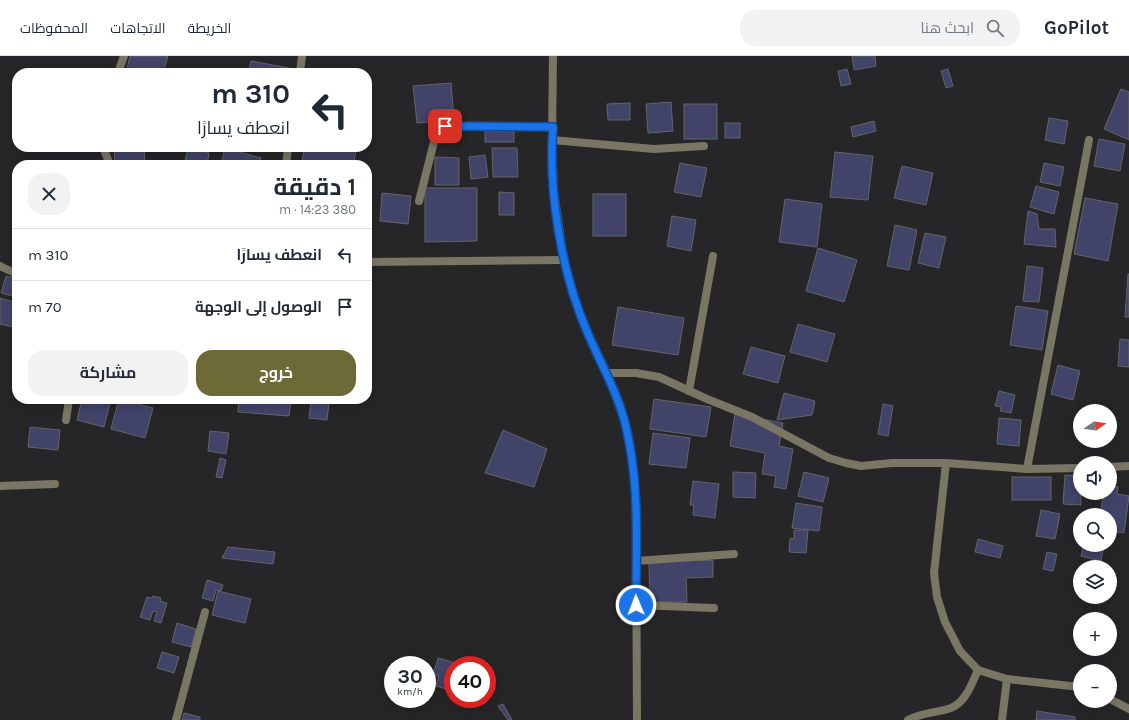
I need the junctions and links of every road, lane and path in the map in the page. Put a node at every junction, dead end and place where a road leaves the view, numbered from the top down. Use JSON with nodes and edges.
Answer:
{"nodes":[{"id":1,"x":124,"y":56,"type":"edge"},
{"id":2,"x":302,"y":56,"type":"edge"},
{"id":3,"x":553,"y":56,"type":"edge"},
{"id":4,"x":120,"y":68,"type":"edge"},
{"id":5,"x":301,"y":68,"type":"edge"},
{"id":6,"x":553,"y":127,"type":"junction"},
{"id":7,"x":552,"y":140,"type":"junction"},
{"id":8,"x":1089,"y":140,"type":"dead end"},
{"id":9,"x":704,"y":146,"type":"dead end"},
{"id":10,"x":419,"y":201,"type":"dead end"},
{"id":11,"x":714,"y":256,"type":"dead end"},
{"id":12,"x":564,"y":260,"type":"junction"},
{"id":13,"x":372,"y":262,"type":"edge"},
{"id":14,"x":0,"y":266,"type":"edge"},
{"id":15,"x":12,"y":272,"type":"edge"},
{"id":16,"x":607,"y":374,"type":"junction"},
{"id":17,"x":689,"y":391,"type":"junction"},
{"id":18,"x":69,"y":404,"type":"edge"},
{"id":19,"x":66,"y":420,"type":"dead end"},
{"id":20,"x":946,"y":463,"type":"junction"},
{"id":21,"x":1129,"y":466,"type":"edge"},
{"id":22,"x":1117,"y":467,"type":"edge"},
{"id":23,"x":1073,"y":468,"type":"edge"},
{"id":24,"x":1027,"y":469,"type":"junction"},
{"id":25,"x":55,"y":484,"type":"dead end"},
{"id":26,"x":0,"y":486,"type":"edge"},
{"id":27,"x":734,"y":554,"type":"dead end"},
{"id":28,"x":636,"y":561,"type":"junction"},
{"id":29,"x":636,"y":605,"type":"junction"},
{"id":30,"x":714,"y":608,"type":"dead end"},
{"id":31,"x":205,"y":612,"type":"dead end"},
{"id":32,"x":978,"y":670,"type":"junction"},
{"id":33,"x":1007,"y":679,"type":"junction"},
{"id":34,"x":1073,"y":686,"type":"edge"},
{"id":35,"x":1117,"y":703,"type":"edge"},
{"id":36,"x":1129,"y":710,"type":"edge"},
{"id":37,"x":176,"y":720,"type":"edge"},
{"id":38,"x":637,"y":720,"type":"edge"},
{"id":39,"x":908,"y":720,"type":"edge"},
{"id":40,"x":1002,"y":720,"type":"edge"}],
"edges":[{"from":1,"to":4,"type":"street"},
{"from":2,"to":5,"type":"street"},
{"from":3,"to":6,"type":"street"},
{"from":6,"to":7,"type":"street"},
{"from":6,"to":10,"type":"street"},
{"from":7,"to":9,"type":"street"},
{"from":7,"to":12,"type":"street"},
{"from":8,"to":24,"type":"street"},
{"from":11,"to":17,"type":"street"},
{"from":12,"to":13,"type":"street"},
{"from":12,"to":16,"type":"street"},
{"from":14,"to":15,"type":"street"},
{"from":16,"to":17,"type":"street"},
{"from":16,"to":28,"type":"street"},
{"from":17,"to":20,"type":"street"},
{"from":18,"to":19,"type":"street"},
{"from":20,"to":24,"type":"street"},
{"from":20,"to":32,"type":"street"},
{"from":21,"to":22,"type":"street"},
{"from":23,"to":24,"type":"street"},
{"from":25,"to":26,"type":"street"},
{"from":27,"to":28,"type":"street"},
{"from":28,"to":29,"type":"street"},
{"from":29,"to":30,"type":"street"},
{"from":29,"to":38,"type":"street"},
{"from":31,"to":37,"type":"street"},
{"from":32,"to":33,"type":"street"},
{"from":32,"to":39,"type":"street"},
{"from":33,"to":34,"type":"street"},
{"from":33,"to":40,"type":"street"},
{"from":35,"to":36,"type":"street"}]}
